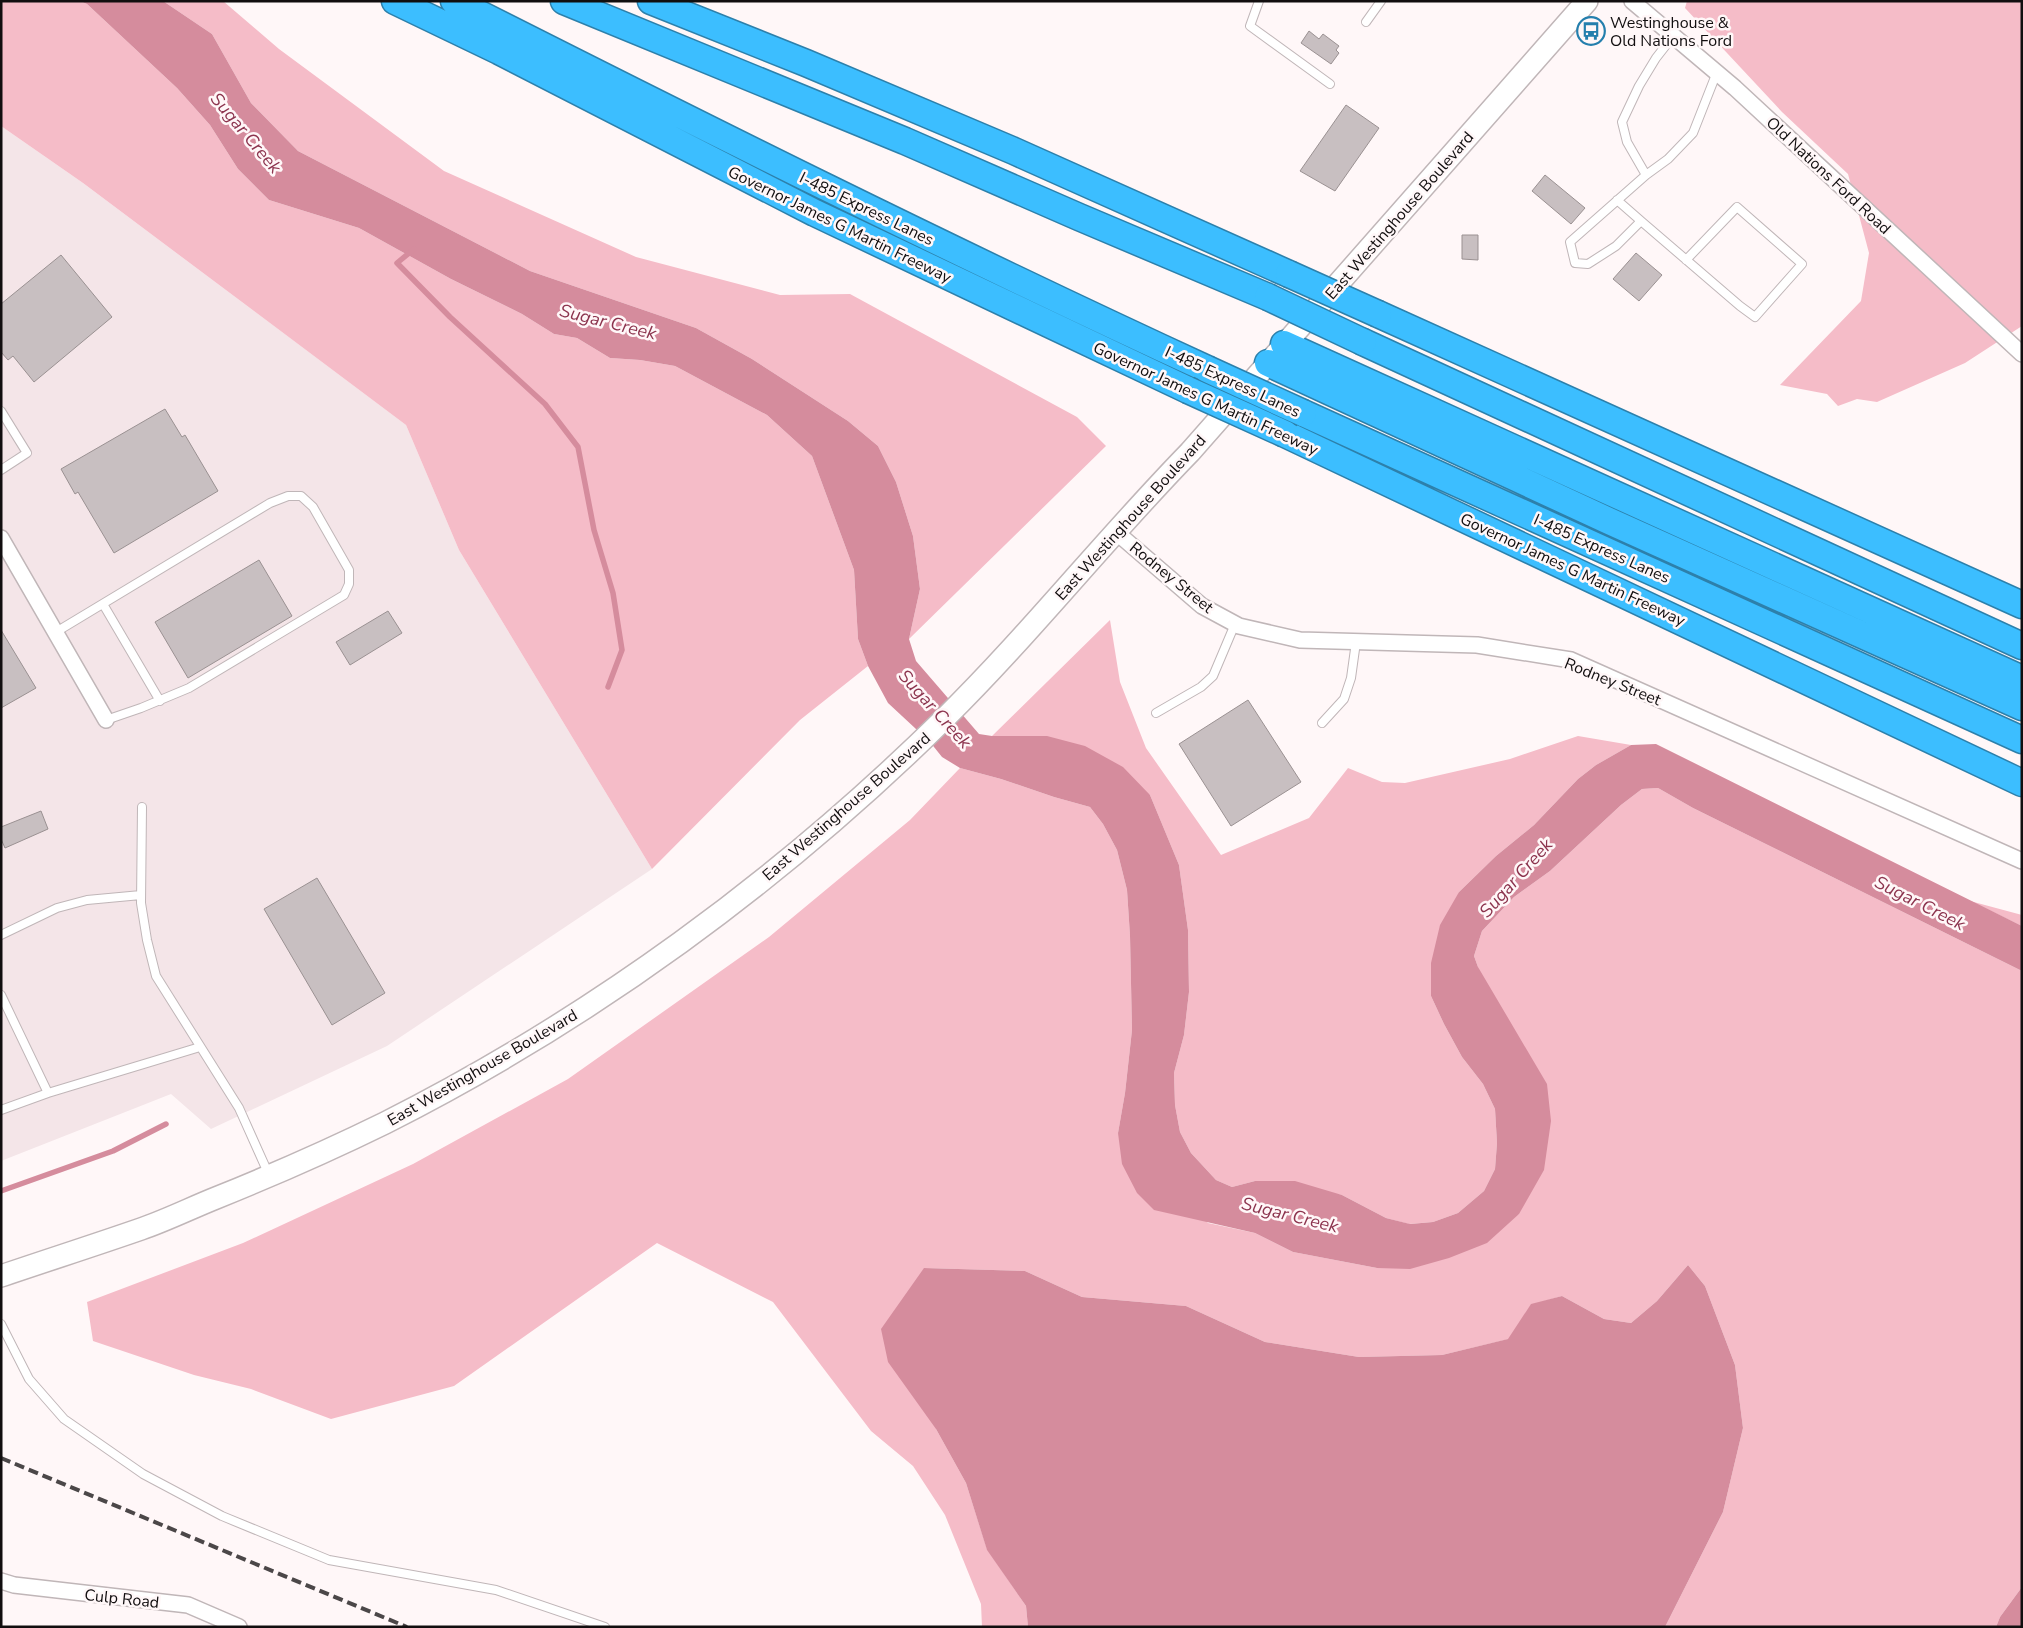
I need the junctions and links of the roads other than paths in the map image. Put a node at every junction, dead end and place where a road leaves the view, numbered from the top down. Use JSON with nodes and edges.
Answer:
{"nodes":[{"id":1,"x":395,"y":1,"type":"edge"},
{"id":2,"x":454,"y":1,"type":"edge"},
{"id":3,"x":564,"y":1,"type":"edge"},
{"id":4,"x":644,"y":1,"type":"edge"},
{"id":5,"x":651,"y":1,"type":"edge"},
{"id":6,"x":1259,"y":1,"type":"edge"},
{"id":7,"x":1381,"y":1,"type":"edge"},
{"id":8,"x":1587,"y":1,"type":"edge"},
{"id":9,"x":1632,"y":1,"type":"edge"},
{"id":10,"x":1366,"y":22,"type":"dead end"},
{"id":11,"x":1674,"y":35,"type":"junction"},
{"id":12,"x":1718,"y":72,"type":"junction"},
{"id":13,"x":1330,"y":84,"type":"dead end"},
{"id":14,"x":906,"y":141,"type":"junction"},
{"id":15,"x":1646,"y":175,"type":"junction"},
{"id":16,"x":1617,"y":200,"type":"junction"},
{"id":17,"x":1641,"y":221,"type":"junction"},
{"id":18,"x":1686,"y":260,"type":"junction"},
{"id":19,"x":1276,"y":354,"type":"junction"},
{"id":20,"x":2022,"y":354,"type":"edge"},
{"id":21,"x":1,"y":411,"type":"edge"},
{"id":22,"x":1,"y":470,"type":"edge"},
{"id":23,"x":1116,"y":532,"type":"junction"},
{"id":24,"x":1,"y":538,"type":"edge"},
{"id":25,"x":103,"y":604,"type":"junction"},
{"id":26,"x":2022,"y":605,"type":"edge"},
{"id":27,"x":1235,"y":624,"type":"junction"},
{"id":28,"x":56,"y":632,"type":"junction"},
{"id":29,"x":1356,"y":642,"type":"junction"},
{"id":30,"x":2022,"y":646,"type":"edge"},
{"id":31,"x":2022,"y":679,"type":"edge"},
{"id":32,"x":160,"y":701,"type":"junction"},
{"id":33,"x":2022,"y":707,"type":"edge"},
{"id":34,"x":1156,"y":713,"type":"dead end"},
{"id":35,"x":106,"y":720,"type":"joint"},
{"id":36,"x":1322,"y":723,"type":"dead end"},
{"id":37,"x":2022,"y":740,"type":"edge"},
{"id":38,"x":2022,"y":783,"type":"edge"},
{"id":39,"x":142,"y":807,"type":"dead end"},
{"id":40,"x":2022,"y":861,"type":"edge"},
{"id":41,"x":141,"y":895,"type":"junction"},
{"id":42,"x":1,"y":935,"type":"edge"},
{"id":43,"x":1,"y":995,"type":"edge"},
{"id":44,"x":200,"y":1047,"type":"junction"},
{"id":45,"x":48,"y":1093,"type":"junction"},
{"id":46,"x":1,"y":1110,"type":"edge"},
{"id":47,"x":270,"y":1176,"type":"junction"},
{"id":48,"x":1,"y":1276,"type":"edge"},
{"id":49,"x":1,"y":1324,"type":"edge"},
{"id":50,"x":1,"y":1581,"type":"edge"},
{"id":51,"x":239,"y":1627,"type":"edge"},
{"id":52,"x":605,"y":1627,"type":"edge"}],
"edges":[{"from":1,"to":38,"type":"highway","name":"Governor James G Martin Freeway","bridge":true},
{"from":2,"to":37,"type":"highway","name":"I-485 Express Lanes","bridge":true},
{"from":3,"to":14,"type":"highway"},
{"from":4,"to":14,"type":"highway"},
{"from":5,"to":26,"type":"highway","bridge":true},
{"from":6,"to":13,"type":"lane"},
{"from":7,"to":10,"type":"lane"},
{"from":8,"to":19,"type":"main road","name":"East Westinghouse Boulevard"},
{"from":9,"to":11,"type":"street","name":"Old Nations Ford Road"},
{"from":11,"to":12,"type":"street","name":"Old Nations Ford Road"},
{"from":11,"to":15,"type":"lane"},
{"from":12,"to":15,"type":"lane"},
{"from":12,"to":20,"type":"street","name":"Old Nations Ford Road"},
{"from":14,"to":30,"type":"highway","bridge":true},
{"from":15,"to":16,"type":"lane"},
{"from":16,"to":17,"type":"lane"},
{"from":16,"to":17,"type":"lane"},
{"from":17,"to":18,"type":"lane"},
{"from":18,"to":18,"type":"lane"},
{"from":19,"to":23,"type":"main road","name":"East Westinghouse Boulevard"},
{"from":19,"to":31,"type":"highway"},
{"from":19,"to":33,"type":"highway"},
{"from":21,"to":22,"type":"lane"},
{"from":23,"to":27,"type":"street","name":"Rodney Street"},
{"from":23,"to":47,"type":"main road","name":"East Westinghouse Boulevard"},
{"from":24,"to":28,"type":"street"},
{"from":25,"to":28,"type":"lane"},
{"from":25,"to":32,"type":"lane"},
{"from":25,"to":32,"type":"lane"},
{"from":27,"to":29,"type":"street","name":"Rodney Street"},
{"from":27,"to":34,"type":"lane"},
{"from":28,"to":35,"type":"street"},
{"from":29,"to":36,"type":"lane"},
{"from":29,"to":40,"type":"street","name":"Rodney Street"},
{"from":32,"to":35,"type":"lane"},
{"from":39,"to":41,"type":"lane"},
{"from":41,"to":42,"type":"lane"},
{"from":41,"to":44,"type":"lane"},
{"from":43,"to":45,"type":"lane"},
{"from":44,"to":45,"type":"lane"},
{"from":44,"to":47,"type":"lane"},
{"from":45,"to":46,"type":"lane"},
{"from":47,"to":48,"type":"main road","name":"East Westinghouse Boulevard"},
{"from":49,"to":52,"type":"lane"},
{"from":50,"to":51,"type":"street","name":"Culp Road"}]}
